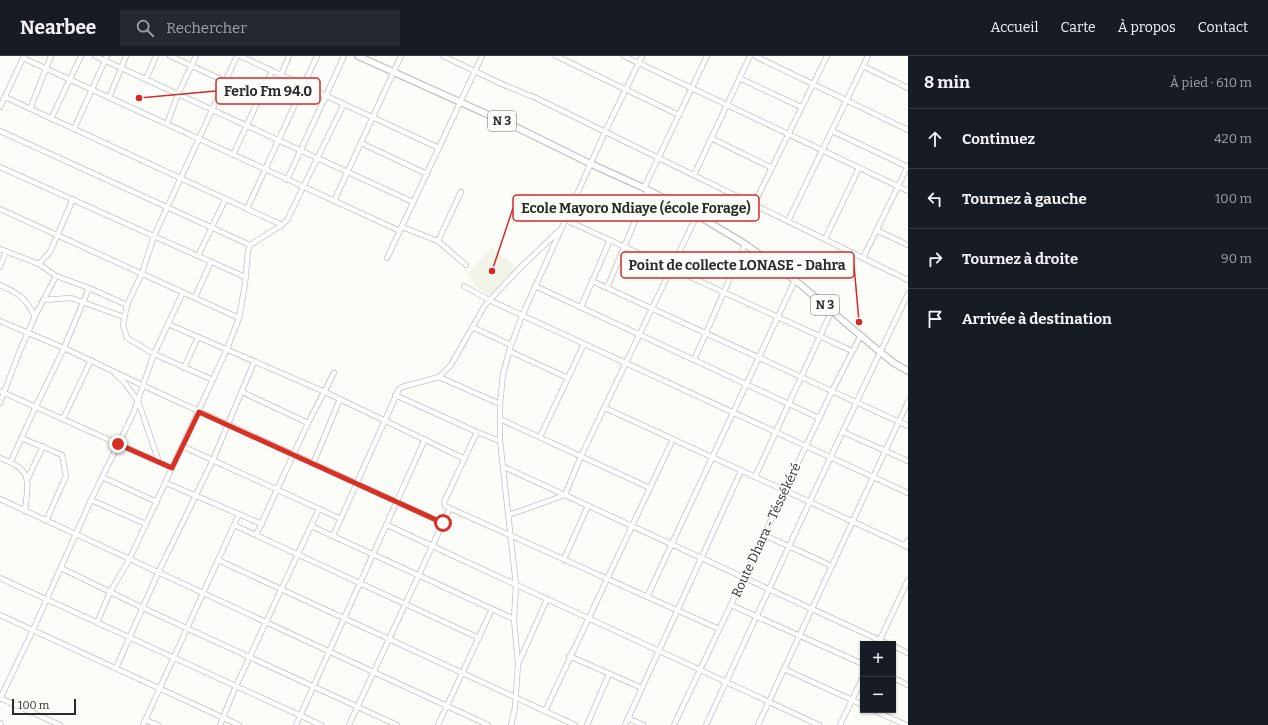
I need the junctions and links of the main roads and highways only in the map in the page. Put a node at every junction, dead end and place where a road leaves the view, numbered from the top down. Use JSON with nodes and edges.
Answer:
{"nodes":[{"id":1,"x":358,"y":56,"type":"edge"},
{"id":2,"x":908,"y":371,"type":"edge"}],
"edges":[{"from":1,"to":2,"type":"main road","number":"N 3"}]}
